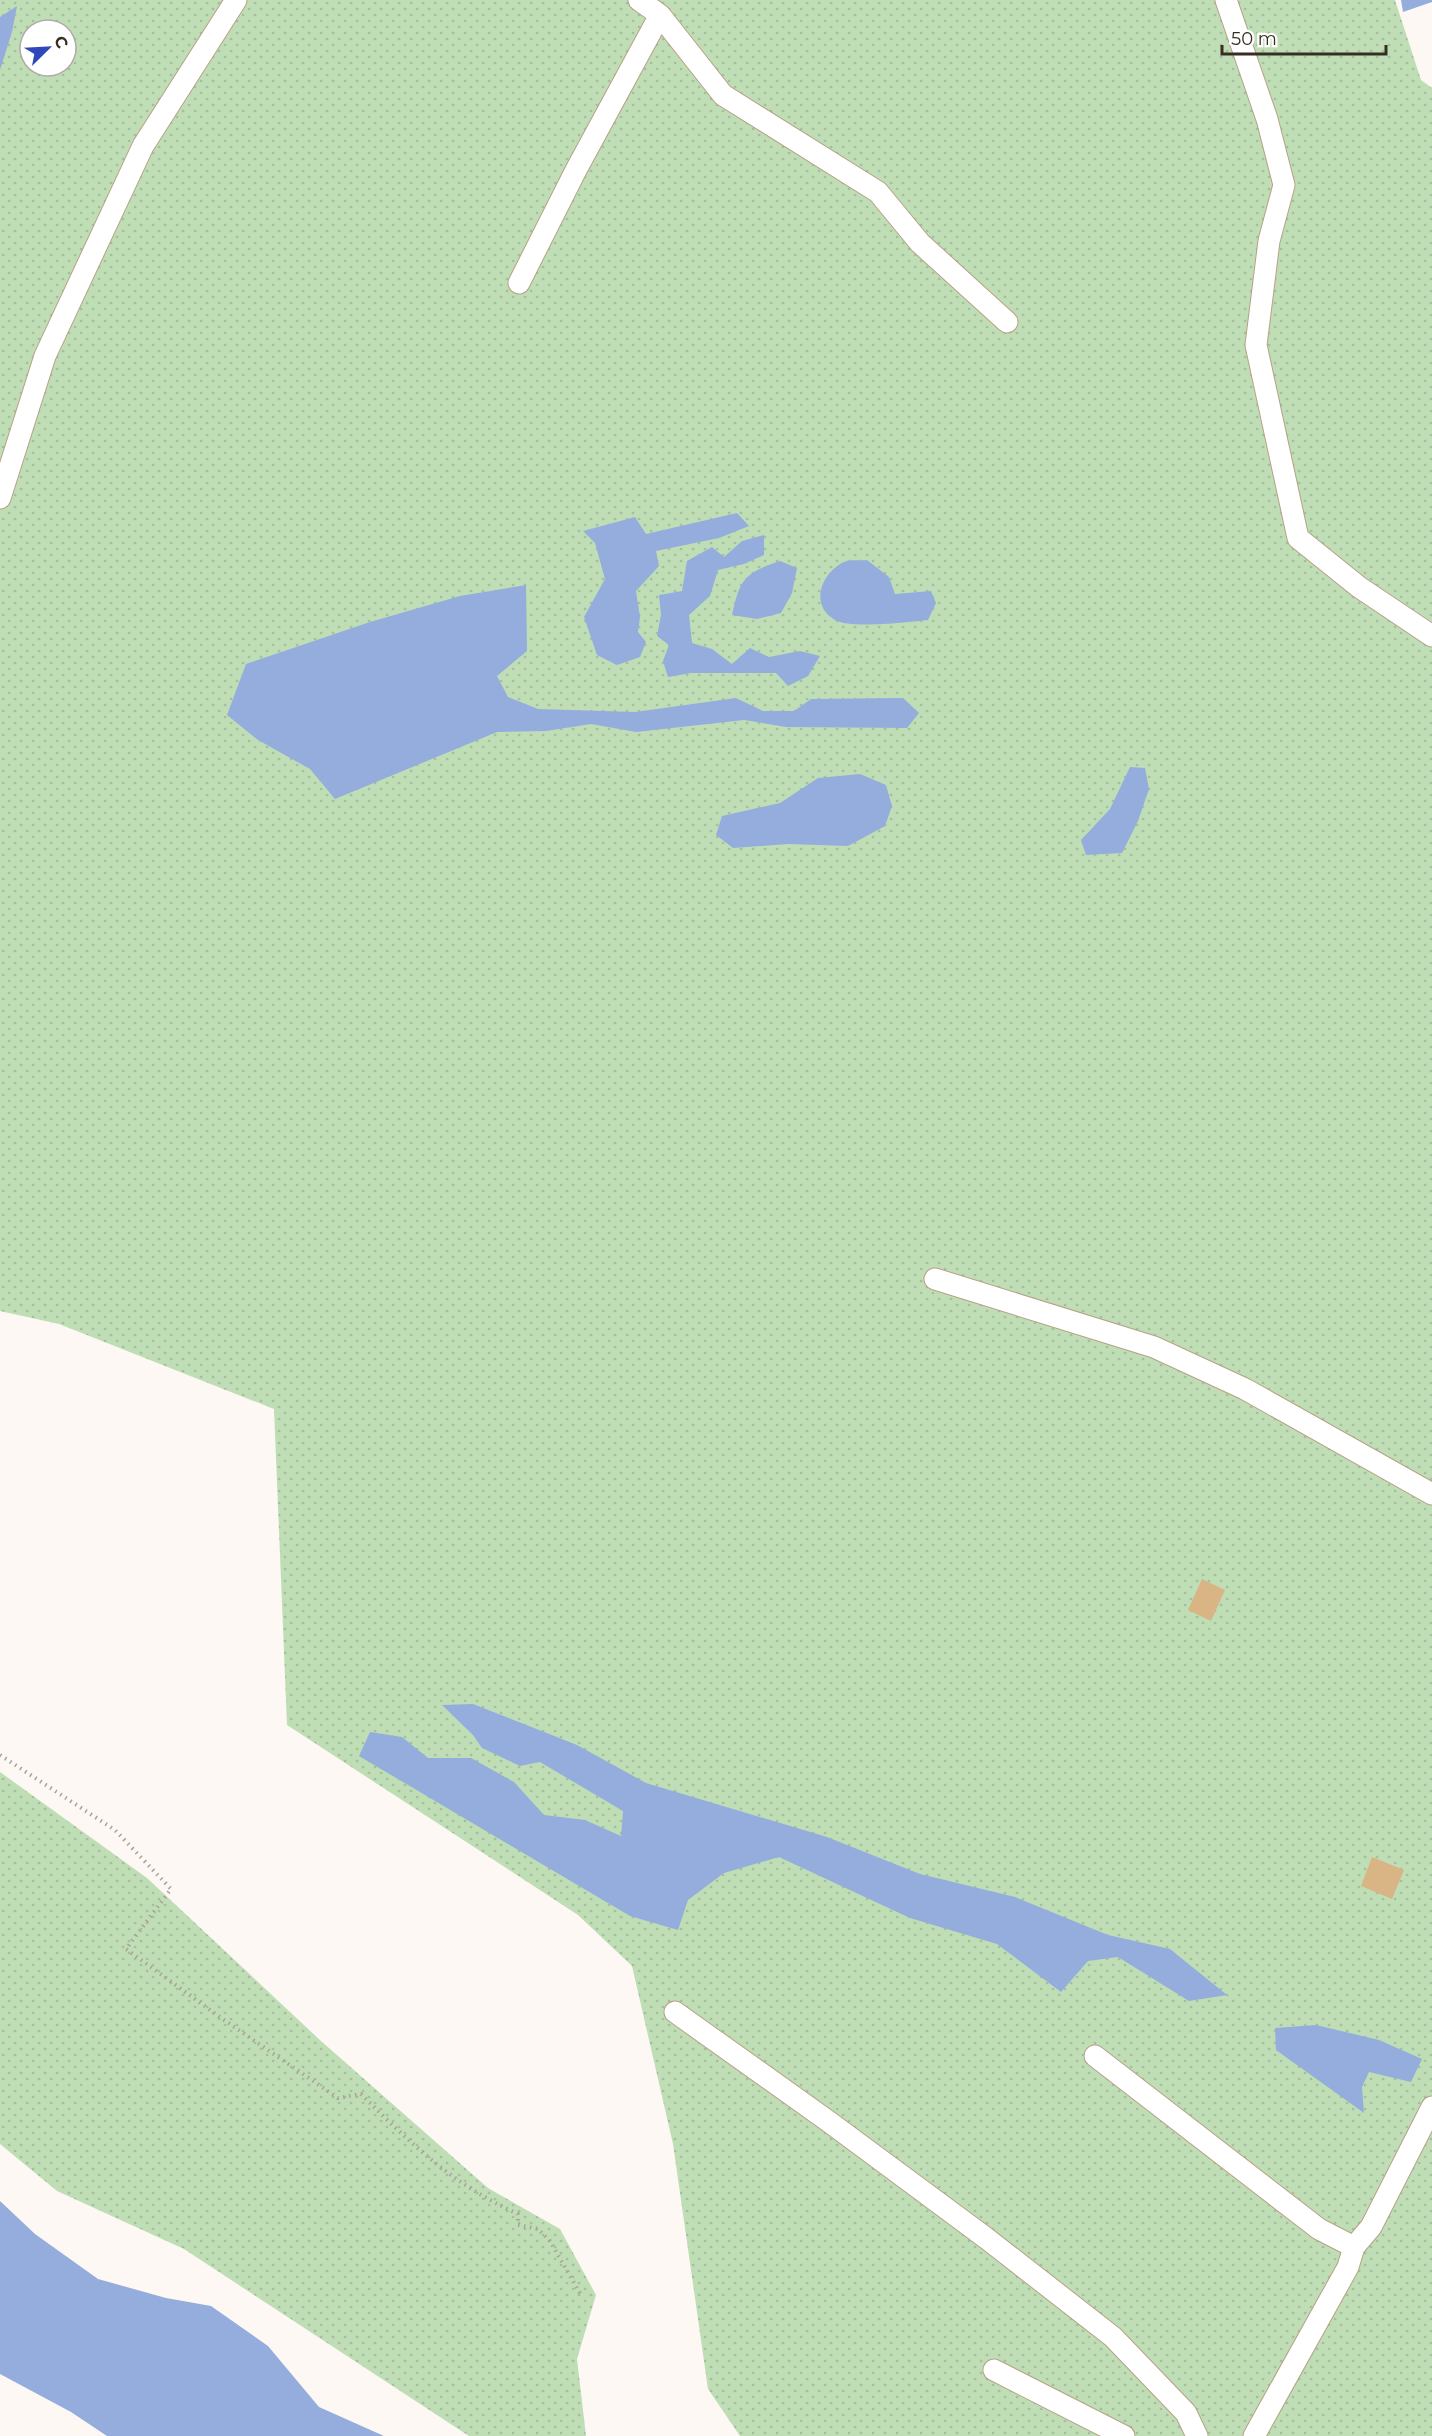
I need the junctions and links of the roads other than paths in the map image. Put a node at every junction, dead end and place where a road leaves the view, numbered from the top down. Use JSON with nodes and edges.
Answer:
{"nodes":[{"id":1,"x":236,"y":0,"type":"edge"},
{"id":2,"x":639,"y":0,"type":"edge"},
{"id":3,"x":1226,"y":0,"type":"edge"},
{"id":4,"x":660,"y":15,"type":"junction"},
{"id":5,"x":519,"y":283,"type":"dead end"},
{"id":6,"x":1006,"y":322,"type":"dead end"},
{"id":7,"x":0,"y":498,"type":"edge"},
{"id":8,"x":1432,"y":636,"type":"edge"},
{"id":9,"x":935,"y":1279,"type":"dead end"},
{"id":10,"x":1432,"y":1494,"type":"edge"},
{"id":11,"x":675,"y":2012,"type":"dead end"},
{"id":12,"x":1095,"y":2056,"type":"dead end"},
{"id":13,"x":1432,"y":2107,"type":"edge"},
{"id":14,"x":1354,"y":2247,"type":"junction"},
{"id":15,"x":994,"y":2370,"type":"dead end"},
{"id":16,"x":1114,"y":2433,"type":"edge"},
{"id":17,"x":1197,"y":2436,"type":"edge"},
{"id":18,"x":1254,"y":2436,"type":"edge"}],
"edges":[{"from":1,"to":7,"type":"street"},
{"from":2,"to":4,"type":"street"},
{"from":3,"to":8,"type":"street"},
{"from":4,"to":5,"type":"street"},
{"from":4,"to":6,"type":"street"},
{"from":9,"to":10,"type":"street"},
{"from":11,"to":17,"type":"street"},
{"from":12,"to":14,"type":"street"},
{"from":13,"to":14,"type":"street"},
{"from":14,"to":18,"type":"street"},
{"from":15,"to":16,"type":"street"}]}
